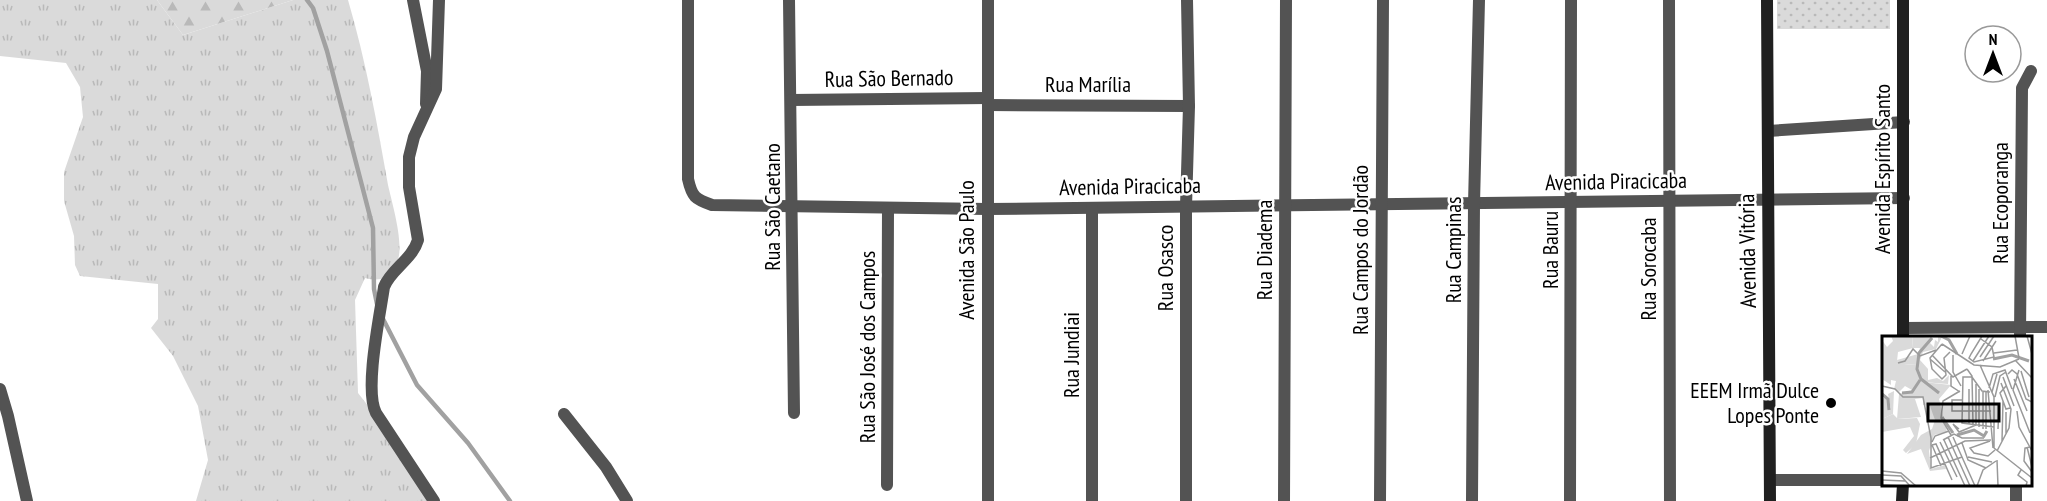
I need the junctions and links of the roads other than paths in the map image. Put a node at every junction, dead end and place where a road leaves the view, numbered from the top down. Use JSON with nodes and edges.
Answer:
{"nodes":[{"id":1,"x":413,"y":0,"type":"edge"},
{"id":2,"x":439,"y":0,"type":"edge"},
{"id":3,"x":688,"y":0,"type":"edge"},
{"id":4,"x":789,"y":0,"type":"edge"},
{"id":5,"x":988,"y":0,"type":"edge"},
{"id":6,"x":1187,"y":0,"type":"edge"},
{"id":7,"x":1286,"y":0,"type":"edge"},
{"id":8,"x":1383,"y":0,"type":"edge"},
{"id":9,"x":1479,"y":0,"type":"edge"},
{"id":10,"x":1572,"y":0,"type":"edge"},
{"id":11,"x":1669,"y":0,"type":"edge"},
{"id":12,"x":1767,"y":0,"type":"edge"},
{"id":13,"x":1903,"y":0,"type":"edge"},
{"id":14,"x":2031,"y":71,"type":"dead end"},
{"id":15,"x":792,"y":100,"type":"junction"},
{"id":16,"x":988,"y":102,"type":"junction"},
{"id":17,"x":1189,"y":106,"type":"junction"},
{"id":18,"x":426,"y":108,"type":"junction"},
{"id":19,"x":1904,"y":122,"type":"junction"},
{"id":20,"x":1768,"y":131,"type":"junction"},
{"id":21,"x":1904,"y":198,"type":"junction"},
{"id":22,"x":1767,"y":200,"type":"junction"},
{"id":23,"x":1669,"y":201,"type":"junction"},
{"id":24,"x":1571,"y":202,"type":"junction"},
{"id":25,"x":1382,"y":204,"type":"junction"},
{"id":26,"x":1474,"y":204,"type":"junction"},
{"id":27,"x":1285,"y":205,"type":"junction"},
{"id":28,"x":793,"y":207,"type":"junction"},
{"id":29,"x":1186,"y":207,"type":"junction"},
{"id":30,"x":888,"y":208,"type":"junction"},
{"id":31,"x":1092,"y":208,"type":"junction"},
{"id":32,"x":987,"y":209,"type":"junction"},
{"id":33,"x":2047,"y":327,"type":"edge"},
{"id":34,"x":2020,"y":332,"type":"edge"},
{"id":35,"x":1903,"y":333,"type":"edge"},
{"id":36,"x":0,"y":389,"type":"edge"},
{"id":37,"x":794,"y":413,"type":"dead end"},
{"id":38,"x":564,"y":414,"type":"dead end"},
{"id":39,"x":1770,"y":480,"type":"junction"},
{"id":40,"x":1882,"y":480,"type":"edge"},
{"id":41,"x":887,"y":485,"type":"dead end"},
{"id":42,"x":1903,"y":486,"type":"edge"},
{"id":43,"x":27,"y":501,"type":"edge"},
{"id":44,"x":434,"y":501,"type":"edge"},
{"id":45,"x":627,"y":501,"type":"edge"},
{"id":46,"x":988,"y":501,"type":"edge"},
{"id":47,"x":1092,"y":501,"type":"edge"},
{"id":48,"x":1186,"y":501,"type":"edge"},
{"id":49,"x":1284,"y":501,"type":"edge"},
{"id":50,"x":1380,"y":501,"type":"edge"},
{"id":51,"x":1472,"y":501,"type":"edge"},
{"id":52,"x":1570,"y":501,"type":"edge"},
{"id":53,"x":1670,"y":501,"type":"edge"},
{"id":54,"x":1770,"y":501,"type":"edge"},
{"id":55,"x":1902,"y":501,"type":"edge"}],
"edges":[{"from":1,"to":18,"type":"street"},
{"from":2,"to":18,"type":"street"},
{"from":3,"to":28,"type":"street","name":"Avenida Piracicaba"},
{"from":4,"to":15,"type":"street","name":"Rua São Caetano"},
{"from":5,"to":16,"type":"street","name":"Avenida São Paulo"},
{"from":6,"to":17,"type":"street","name":"Rua Osasco"},
{"from":7,"to":27,"type":"street","name":"Rua Diadema"},
{"from":8,"to":25,"type":"street","name":"Rua Campos do Jordão"},
{"from":9,"to":26,"type":"street","name":"Rua Campinas"},
{"from":10,"to":24,"type":"street","name":"Rua Bauru"},
{"from":11,"to":23,"type":"street","name":"Rua Sorocaba"},
{"from":12,"to":20,"type":"street","name":"Avenida Vitória"},
{"from":13,"to":19,"type":"street","name":"Avenida Espírito Santo"},
{"from":14,"to":34,"type":"street","name":"Rua Ecoporanga"},
{"from":15,"to":16,"type":"street","name":"Rua São Bernado"},
{"from":15,"to":28,"type":"street","name":"Rua São Caetano"},
{"from":16,"to":17,"type":"street","name":"Rua Marília"},
{"from":16,"to":32,"type":"street","name":"Avenida São Paulo"},
{"from":17,"to":29,"type":"street","name":"Rua Osasco"},
{"from":18,"to":44,"type":"street"},
{"from":19,"to":20,"type":"street"},
{"from":19,"to":21,"type":"street","name":"Avenida Espírito Santo"},
{"from":20,"to":22,"type":"street","name":"Avenida Vitória"},
{"from":21,"to":22,"type":"street","name":"Avenida Piracicaba"},
{"from":21,"to":35,"type":"street","name":"Avenida Espírito Santo"},
{"from":22,"to":23,"type":"street","name":"Avenida Piracicaba"},
{"from":22,"to":39,"type":"street","name":"Avenida Vitória"},
{"from":23,"to":24,"type":"street","name":"Avenida Piracicaba"},
{"from":23,"to":53,"type":"street","name":"Rua Sorocaba"},
{"from":24,"to":26,"type":"street","name":"Avenida Piracicaba"},
{"from":24,"to":52,"type":"street","name":"Rua Bauru"},
{"from":25,"to":26,"type":"street","name":"Avenida Piracicaba"},
{"from":25,"to":27,"type":"street","name":"Avenida Piracicaba"},
{"from":25,"to":50,"type":"street","name":"Rua Campos do Jordão"},
{"from":26,"to":51,"type":"street","name":"Rua Campinas"},
{"from":27,"to":29,"type":"street","name":"Avenida Piracicaba"},
{"from":27,"to":49,"type":"street","name":"Rua Diadema"},
{"from":28,"to":30,"type":"street","name":"Avenida Piracicaba"},
{"from":28,"to":37,"type":"street","name":"Rua São Caetano"},
{"from":29,"to":31,"type":"street","name":"Avenida Piracicaba"},
{"from":29,"to":48,"type":"street","name":"Rua Osasco"},
{"from":30,"to":32,"type":"street","name":"Avenida Piracicaba"},
{"from":30,"to":41,"type":"street","name":"Rua São José dos Campos"},
{"from":31,"to":32,"type":"street","name":"Avenida Piracicaba"},
{"from":31,"to":47,"type":"street","name":"Rua Jundiai"},
{"from":32,"to":46,"type":"street","name":"Avenida São Paulo"},
{"from":33,"to":34,"type":"street"},
{"from":34,"to":35,"type":"street"},
{"from":36,"to":43,"type":"street"},
{"from":38,"to":45,"type":"street"},
{"from":39,"to":40,"type":"street"},
{"from":39,"to":54,"type":"street","name":"Avenida Vitória"},
{"from":42,"to":55,"type":"street"}]}
